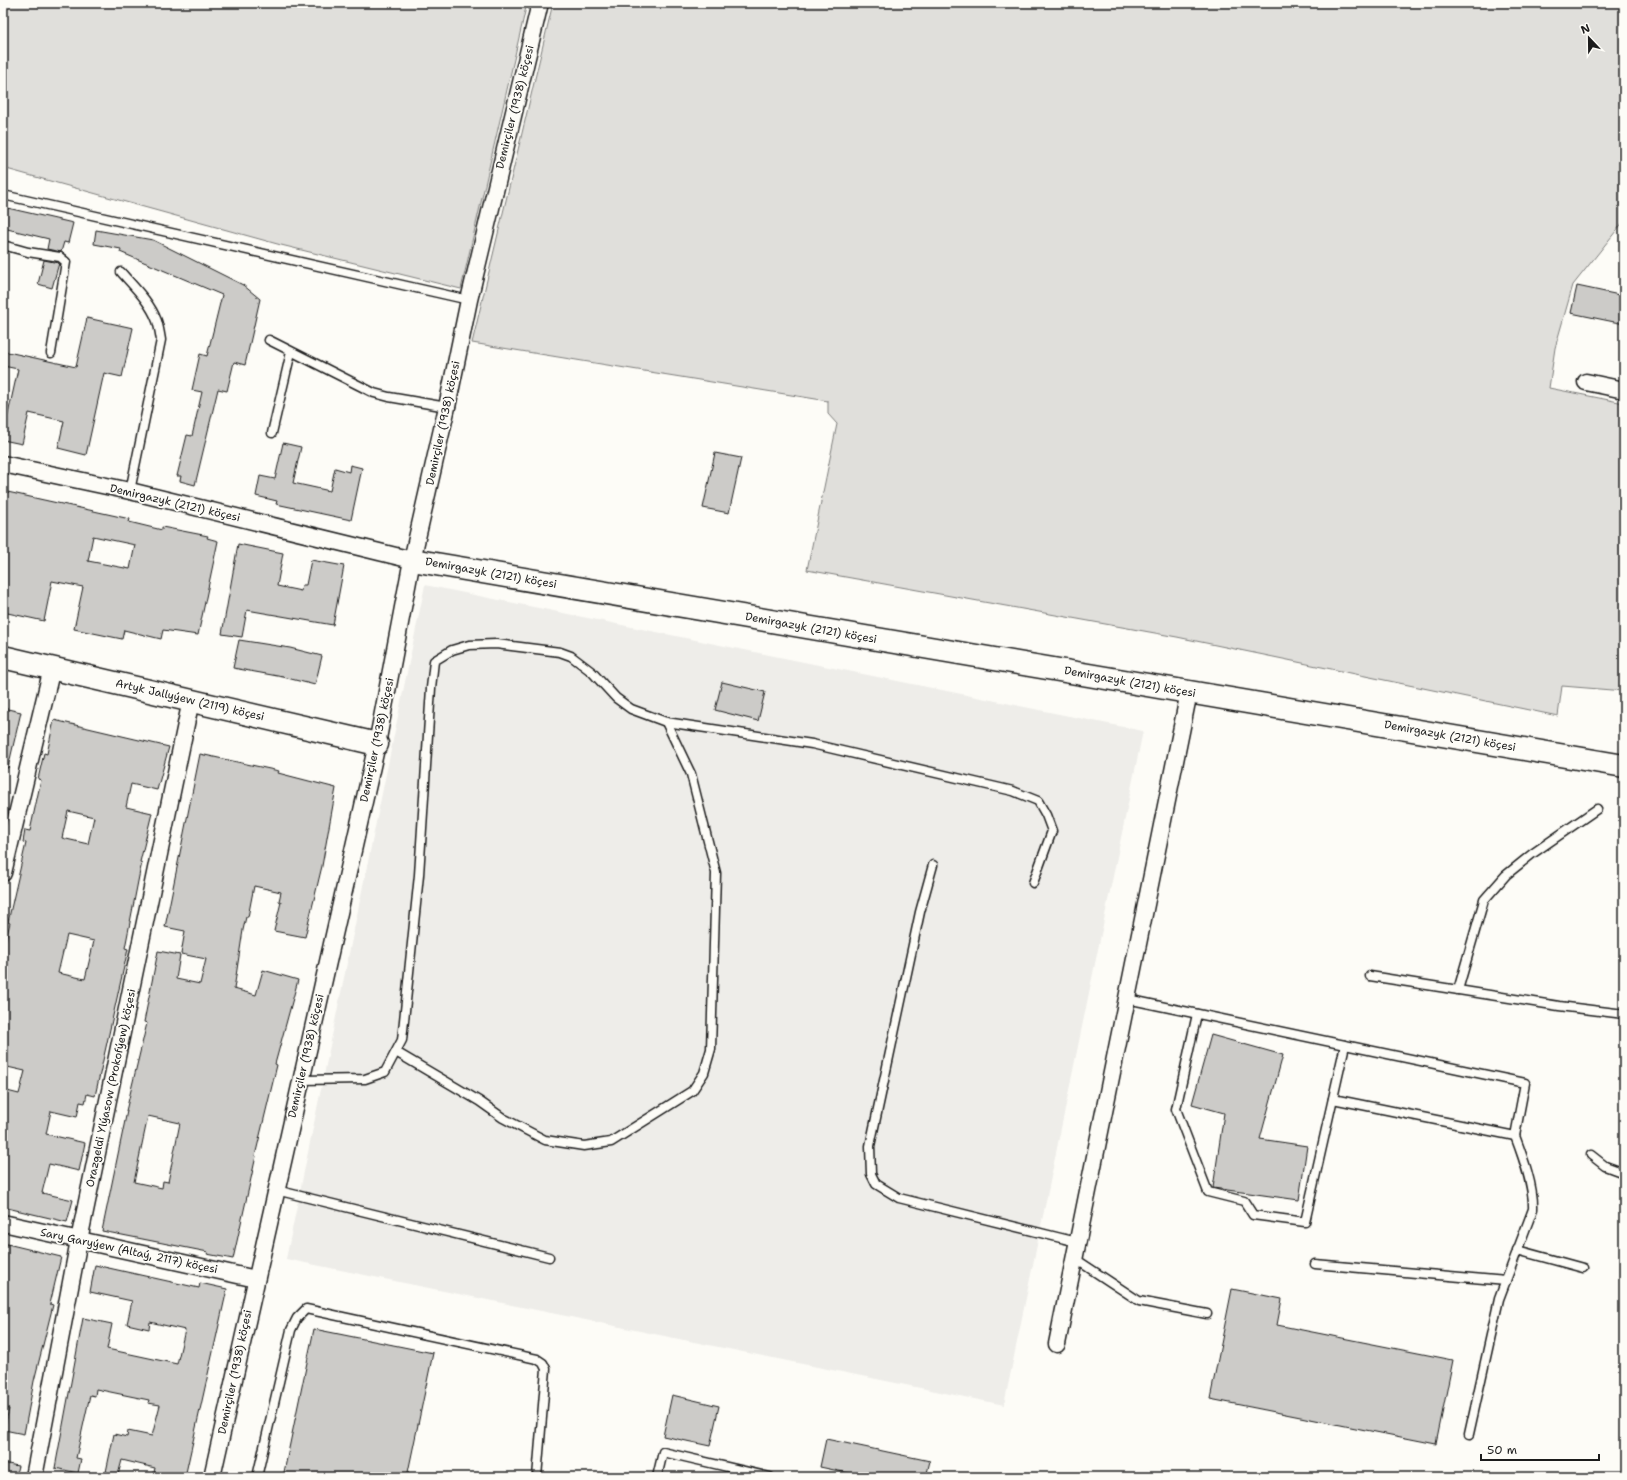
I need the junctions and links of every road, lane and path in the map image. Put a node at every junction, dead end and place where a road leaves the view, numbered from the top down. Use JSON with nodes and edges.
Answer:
{"nodes":[{"id":1,"x":540,"y":3,"type":"edge"},
{"id":2,"x":3,"y":195,"type":"edge"},
{"id":3,"x":3,"y":245,"type":"edge"},
{"id":4,"x":121,"y":272,"type":"dead end"},
{"id":5,"x":469,"y":300,"type":"junction"},
{"id":6,"x":269,"y":340,"type":"dead end"},
{"id":7,"x":291,"y":352,"type":"junction"},
{"id":8,"x":51,"y":353,"type":"dead end"},
{"id":9,"x":1586,"y":382,"type":"dead end"},
{"id":10,"x":1624,"y":390,"type":"edge"},
{"id":11,"x":447,"y":407,"type":"junction"},
{"id":12,"x":272,"y":433,"type":"dead end"},
{"id":13,"x":3,"y":464,"type":"edge"},
{"id":14,"x":130,"y":492,"type":"junction"},
{"id":15,"x":412,"y":560,"type":"junction"},
{"id":16,"x":3,"y":657,"type":"edge"},
{"id":17,"x":52,"y":668,"type":"junction"},
{"id":18,"x":1189,"y":692,"type":"junction"},
{"id":19,"x":191,"y":700,"type":"junction"},
{"id":20,"x":666,"y":722,"type":"junction"},
{"id":21,"x":377,"y":744,"type":"junction"},
{"id":22,"x":1624,"y":766,"type":"edge"},
{"id":23,"x":1597,"y":809,"type":"dead end"},
{"id":24,"x":933,"y":865,"type":"dead end"},
{"id":25,"x":3,"y":873,"type":"edge"},
{"id":26,"x":1032,"y":884,"type":"dead end"},
{"id":27,"x":1370,"y":976,"type":"dead end"},
{"id":28,"x":1458,"y":990,"type":"junction"},
{"id":29,"x":1127,"y":999,"type":"junction"},
{"id":30,"x":1197,"y":1014,"type":"junction"},
{"id":31,"x":1624,"y":1014,"type":"edge"},
{"id":32,"x":1345,"y":1045,"type":"junction"},
{"id":33,"x":396,"y":1052,"type":"junction"},
{"id":34,"x":301,"y":1080,"type":"junction"},
{"id":35,"x":1333,"y":1099,"type":"junction"},
{"id":36,"x":1515,"y":1136,"type":"junction"},
{"id":37,"x":1591,"y":1155,"type":"dead end"},
{"id":38,"x":1624,"y":1173,"type":"edge"},
{"id":39,"x":276,"y":1190,"type":"junction"},
{"id":40,"x":3,"y":1223,"type":"edge"},
{"id":41,"x":79,"y":1240,"type":"junction"},
{"id":42,"x":1077,"y":1242,"type":"junction"},
{"id":43,"x":1517,"y":1250,"type":"junction"},
{"id":44,"x":549,"y":1257,"type":"dead end"},
{"id":45,"x":1074,"y":1258,"type":"junction"},
{"id":46,"x":1315,"y":1264,"type":"dead end"},
{"id":47,"x":1583,"y":1268,"type":"dead end"},
{"id":48,"x":256,"y":1279,"type":"junction"},
{"id":49,"x":1506,"y":1281,"type":"junction"},
{"id":50,"x":1207,"y":1314,"type":"dead end"},
{"id":51,"x":1057,"y":1344,"type":"dead end"},
{"id":52,"x":1469,"y":1434,"type":"dead end"},
{"id":53,"x":738,"y":1473,"type":"edge"},
{"id":54,"x":34,"y":1477,"type":"edge"},
{"id":55,"x":212,"y":1477,"type":"edge"},
{"id":56,"x":257,"y":1477,"type":"edge"},
{"id":57,"x":537,"y":1477,"type":"edge"},
{"id":58,"x":657,"y":1477,"type":"edge"},
{"id":59,"x":770,"y":1477,"type":"edge"}],
"edges":[{"from":1,"to":5,"type":"street","name":"Demirçiler (1938) köçesi"},
{"from":2,"to":5,"type":"lane"},
{"from":3,"to":8,"type":"lane"},
{"from":4,"to":14,"type":"lane"},
{"from":5,"to":11,"type":"street","name":"Demirçiler (1938) köçesi"},
{"from":6,"to":7,"type":"lane"},
{"from":7,"to":11,"type":"lane"},
{"from":7,"to":12,"type":"lane"},
{"from":9,"to":10,"type":"street"},
{"from":11,"to":15,"type":"street","name":"Demirçiler (1938) köçesi"},
{"from":13,"to":14,"type":"street","name":"Demirgazyk (2121) köçesi"},
{"from":14,"to":15,"type":"street","name":"Demirgazyk (2121) köçesi"},
{"from":15,"to":18,"type":"street","name":"Demirgazyk (2121) köçesi"},
{"from":15,"to":21,"type":"street","name":"Demirçiler (1938) köçesi"},
{"from":16,"to":17,"type":"street","name":"Artyk Jallyýew (2119) köçesi"},
{"from":17,"to":19,"type":"street","name":"Artyk Jallyýew (2119) köçesi"},
{"from":17,"to":25,"type":"street"},
{"from":18,"to":22,"type":"street","name":"Demirgazyk (2121) köçesi"},
{"from":18,"to":29,"type":"street"},
{"from":19,"to":21,"type":"street","name":"Artyk Jallyýew (2119) köçesi"},
{"from":19,"to":41,"type":"street","name":"Orazgeldi Ylýasow (Prokofýew) köçesi"},
{"from":20,"to":26,"type":"lane"},
{"from":20,"to":33,"type":"lane"},
{"from":20,"to":33,"type":"lane"},
{"from":21,"to":34,"type":"street","name":"Demirçiler (1938) köçesi"},
{"from":23,"to":28,"type":"lane"},
{"from":24,"to":42,"type":"lane"},
{"from":27,"to":28,"type":"lane"},
{"from":28,"to":31,"type":"lane"},
{"from":29,"to":30,"type":"lane"},
{"from":29,"to":42,"type":"street"},
{"from":30,"to":32,"type":"lane"},
{"from":30,"to":35,"type":"lane"},
{"from":32,"to":35,"type":"lane"},
{"from":32,"to":36,"type":"lane"},
{"from":33,"to":34,"type":"lane"},
{"from":34,"to":39,"type":"street","name":"Demirçiler (1938) köçesi"},
{"from":35,"to":36,"type":"lane"},
{"from":36,"to":43,"type":"lane"},
{"from":37,"to":38,"type":"lane"},
{"from":39,"to":44,"type":"lane"},
{"from":39,"to":48,"type":"street","name":"Demirçiler (1938) köçesi"},
{"from":40,"to":41,"type":"street","name":"Sary Garyýew (Altaý, 2117) köçesi"},
{"from":41,"to":48,"type":"street","name":"Sary Garyýew (Altaý, 2117) köçesi"},
{"from":41,"to":54,"type":"street","name":"Orazgeldi Ylýasow (Prokofýew) köçesi"},
{"from":42,"to":45,"type":"street"},
{"from":43,"to":47,"type":"lane"},
{"from":43,"to":49,"type":"lane"},
{"from":45,"to":50,"type":"lane"},
{"from":45,"to":51,"type":"street"},
{"from":46,"to":49,"type":"lane"},
{"from":48,"to":55,"type":"street","name":"Demirçiler (1938) köçesi"},
{"from":49,"to":52,"type":"lane"},
{"from":53,"to":58,"type":"lane"},
{"from":53,"to":59,"type":"lane"},
{"from":56,"to":57,"type":"lane"}]}
